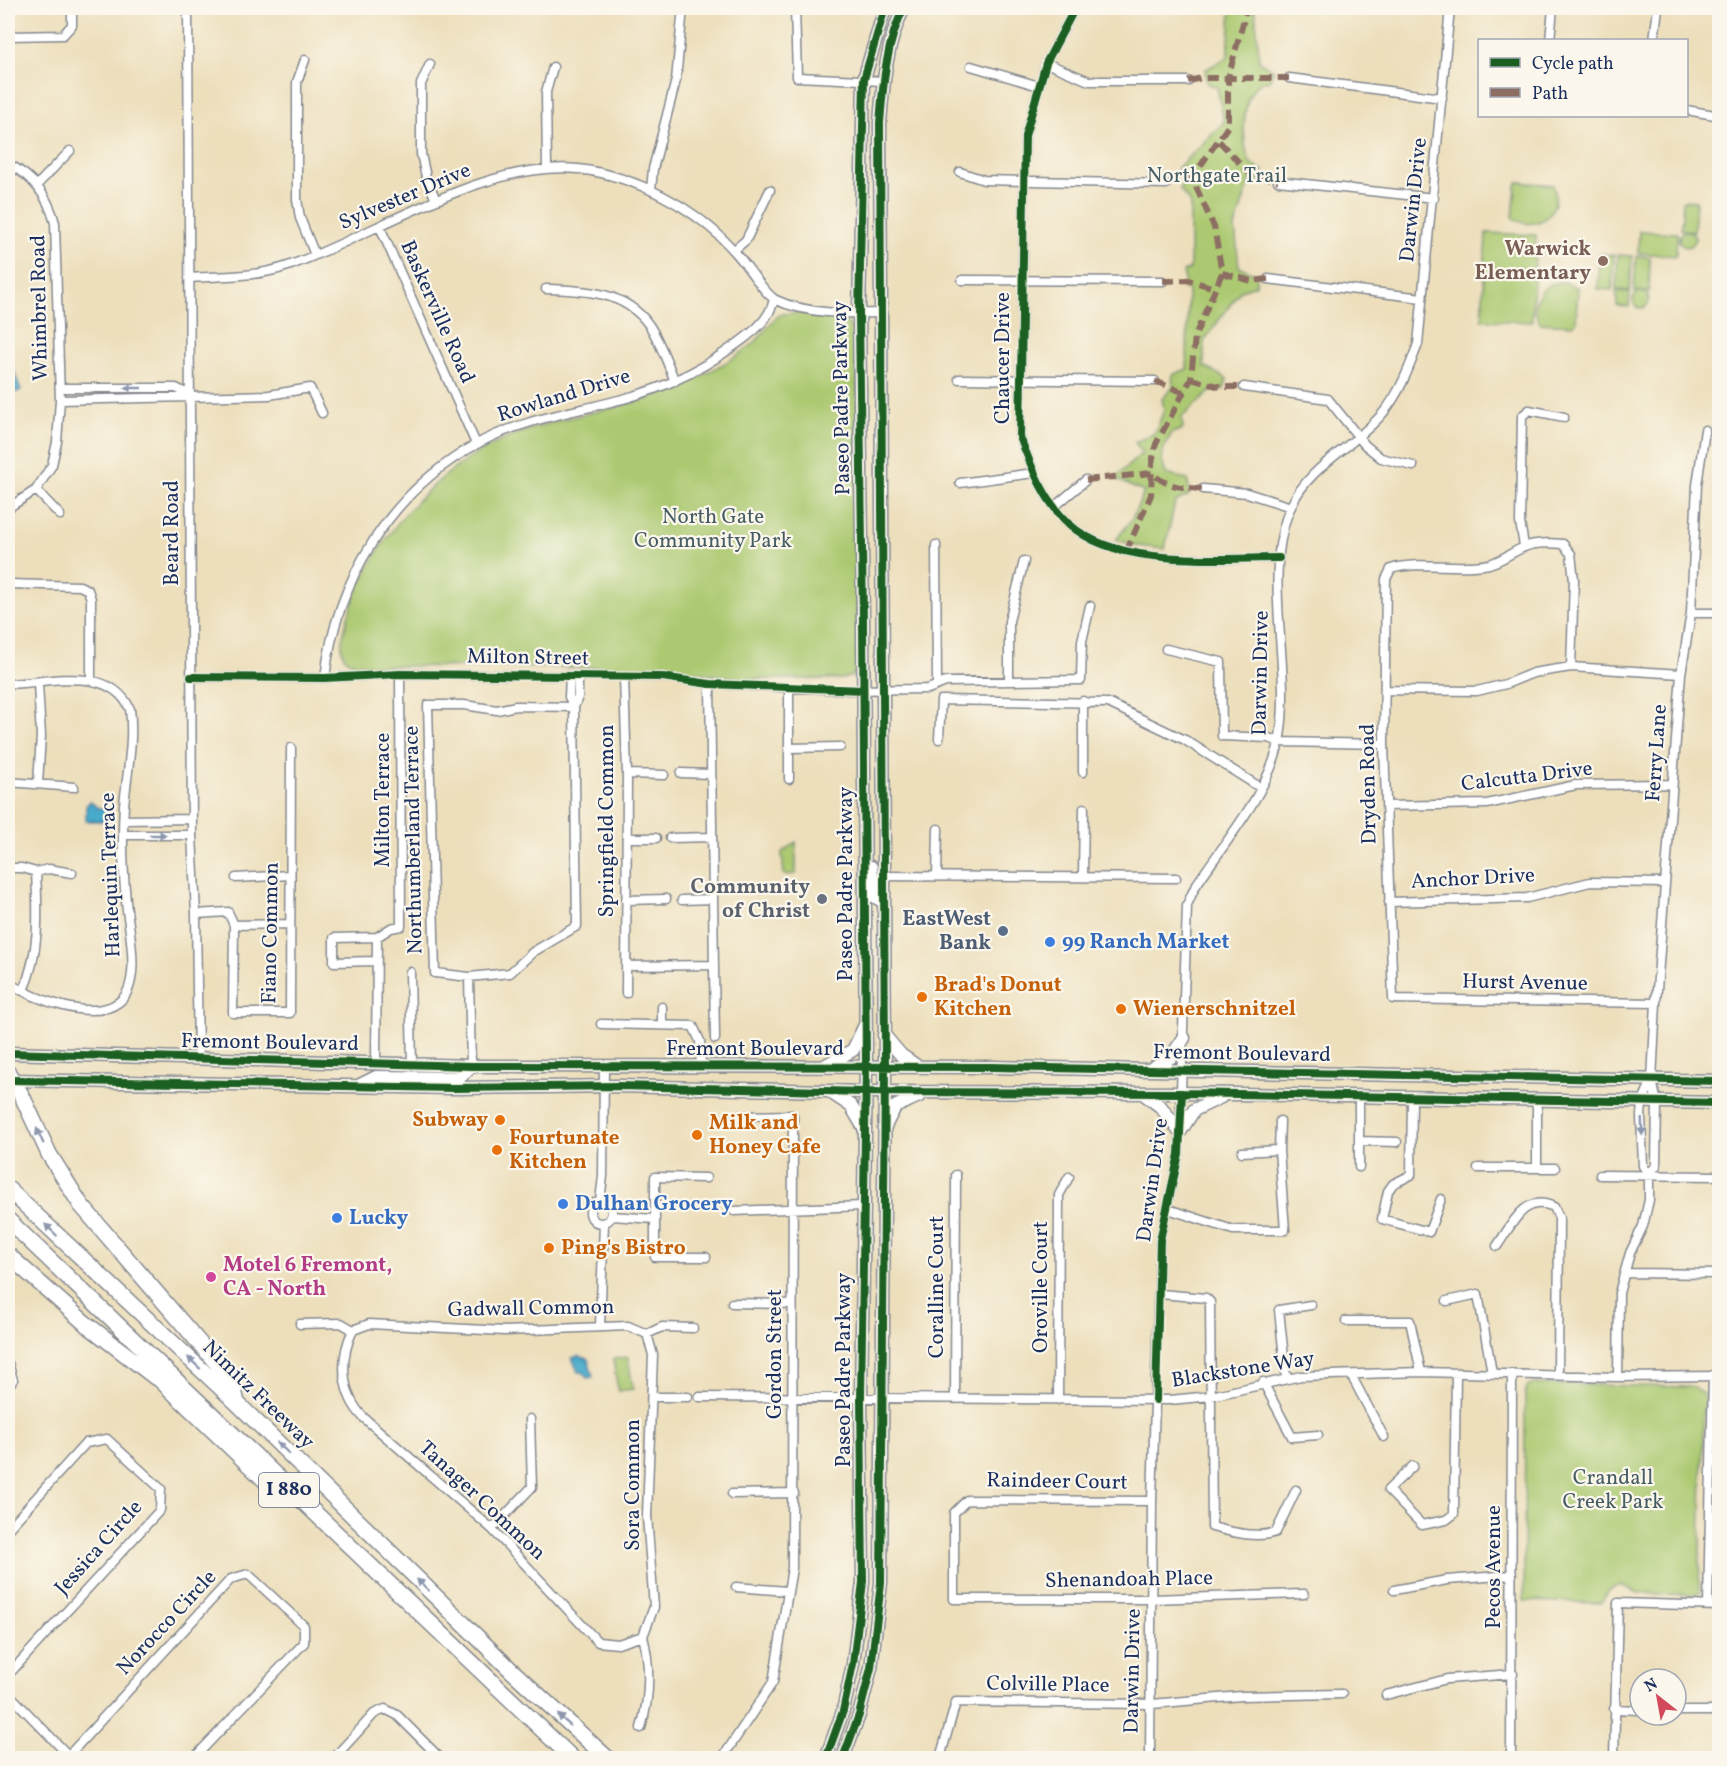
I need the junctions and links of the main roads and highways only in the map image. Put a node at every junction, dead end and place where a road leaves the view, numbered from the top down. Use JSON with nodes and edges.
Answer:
{"nodes":[{"id":1,"x":885,"y":8,"type":"edge"},
{"id":2,"x":904,"y":8,"type":"edge"},
{"id":3,"x":863,"y":833,"type":"junction"},
{"id":4,"x":884,"y":903,"type":"junction"},
{"id":5,"x":865,"y":1025,"type":"junction"},
{"id":6,"x":884,"y":1035,"type":"junction"},
{"id":7,"x":1184,"y":1038,"type":"road end"},
{"id":8,"x":8,"y":1053,"type":"edge"},
{"id":9,"x":471,"y":1066,"type":"junction"},
{"id":10,"x":866,"y":1066,"type":"junction"},
{"id":11,"x":885,"y":1066,"type":"junction"},
{"id":12,"x":822,"y":1067,"type":"junction"},
{"id":13,"x":918,"y":1067,"type":"junction"},
{"id":14,"x":1150,"y":1070,"type":"junction"},
{"id":15,"x":9,"y":1077,"type":"edge"},
{"id":16,"x":1719,"y":1081,"type":"edge"},
{"id":17,"x":357,"y":1086,"type":"junction"},
{"id":18,"x":828,"y":1091,"type":"junction"},
{"id":19,"x":865,"y":1092,"type":"junction"},
{"id":20,"x":884,"y":1092,"type":"junction"},
{"id":21,"x":926,"y":1092,"type":"junction"},
{"id":22,"x":1144,"y":1094,"type":"junction"},
{"id":23,"x":1225,"y":1095,"type":"junction"},
{"id":24,"x":1719,"y":1103,"type":"edge"},
{"id":25,"x":864,"y":1128,"type":"junction"},
{"id":26,"x":884,"y":1128,"type":"junction"},
{"id":27,"x":8,"y":1189,"type":"edge"},
{"id":28,"x":8,"y":1220,"type":"edge"},
{"id":29,"x":8,"y":1232,"type":"edge"},
{"id":30,"x":8,"y":1255,"type":"edge"},
{"id":31,"x":164,"y":1384,"type":"junction"},
{"id":32,"x":237,"y":1403,"type":"junction"},
{"id":33,"x":559,"y":1758,"type":"edge"},
{"id":34,"x":572,"y":1758,"type":"edge"},
{"id":35,"x":607,"y":1758,"type":"edge"},
{"id":36,"x":826,"y":1758,"type":"edge"},
{"id":37,"x":843,"y":1758,"type":"edge"}],
"edges":[{"from":1,"to":3,"type":"main road","name":"Paseo Padre Parkway"},
{"from":2,"to":4,"type":"main road","name":"Paseo Padre Parkway"},
{"from":3,"to":4,"type":"main road"},
{"from":3,"to":5,"type":"main road","name":"Paseo Padre Parkway"},
{"from":4,"to":6,"type":"main road","name":"Paseo Padre Parkway"},
{"from":5,"to":10,"type":"main road","name":"Paseo Padre Parkway"},
{"from":5,"to":12,"type":"main road"},
{"from":6,"to":11,"type":"main road","name":"Paseo Padre Parkway"},
{"from":6,"to":13,"type":"main road"},
{"from":7,"to":14,"type":"main road"},
{"from":8,"to":9,"type":"main road","name":"Fremont Boulevard"},
{"from":9,"to":12,"type":"main road","name":"Fremont Boulevard"},
{"from":9,"to":17,"type":"main road"},
{"from":10,"to":11,"type":"main road","name":"Fremont Boulevard"},
{"from":10,"to":12,"type":"main road","name":"Fremont Boulevard"},
{"from":10,"to":19,"type":"main road","name":"Paseo Padre Parkway"},
{"from":11,"to":13,"type":"main road","name":"Fremont Boulevard"},
{"from":11,"to":20,"type":"main road","name":"Paseo Padre Parkway"},
{"from":13,"to":14,"type":"main road","name":"Fremont Boulevard"},
{"from":14,"to":16,"type":"main road","name":"Fremont Boulevard"},
{"from":15,"to":17,"type":"main road","name":"Fremont Boulevard"},
{"from":32,"to":15,"type":"highway","one_way":true},
{"from":17,"to":18,"type":"main road","name":"Fremont Boulevard"},
{"from":18,"to":19,"type":"main road","name":"Fremont Boulevard"},
{"from":18,"to":25,"type":"main road"},
{"from":19,"to":20,"type":"main road","name":"Fremont Boulevard"},
{"from":19,"to":25,"type":"main road","name":"Paseo Padre Parkway"},
{"from":20,"to":21,"type":"main road","name":"Fremont Boulevard"},
{"from":20,"to":26,"type":"main road","name":"Paseo Padre Parkway"},
{"from":21,"to":22,"type":"main road","name":"Fremont Boulevard"},
{"from":21,"to":26,"type":"main road"},
{"from":22,"to":23,"type":"main road","name":"Fremont Boulevard"},
{"from":22,"to":23,"type":"main road"},
{"from":23,"to":24,"type":"main road","name":"Fremont Boulevard"},
{"from":25,"to":36,"type":"main road","name":"Paseo Padre Parkway"},
{"from":26,"to":37,"type":"main road","name":"Paseo Padre Parkway"},
{"from":32,"to":27,"type":"highway","name":"Nimitz Freeway","number":"I 880","one_way":true},
{"from":28,"to":34,"type":"highway","number":"I 880"},
{"from":29,"to":31,"type":"highway","number":"I 880"},
{"from":30,"to":31,"type":"highway"},
{"from":31,"to":33,"type":"highway","number":"I 880"},
{"from":35,"to":32,"type":"highway","name":"Nimitz Freeway","number":"I 880","one_way":true}]}
